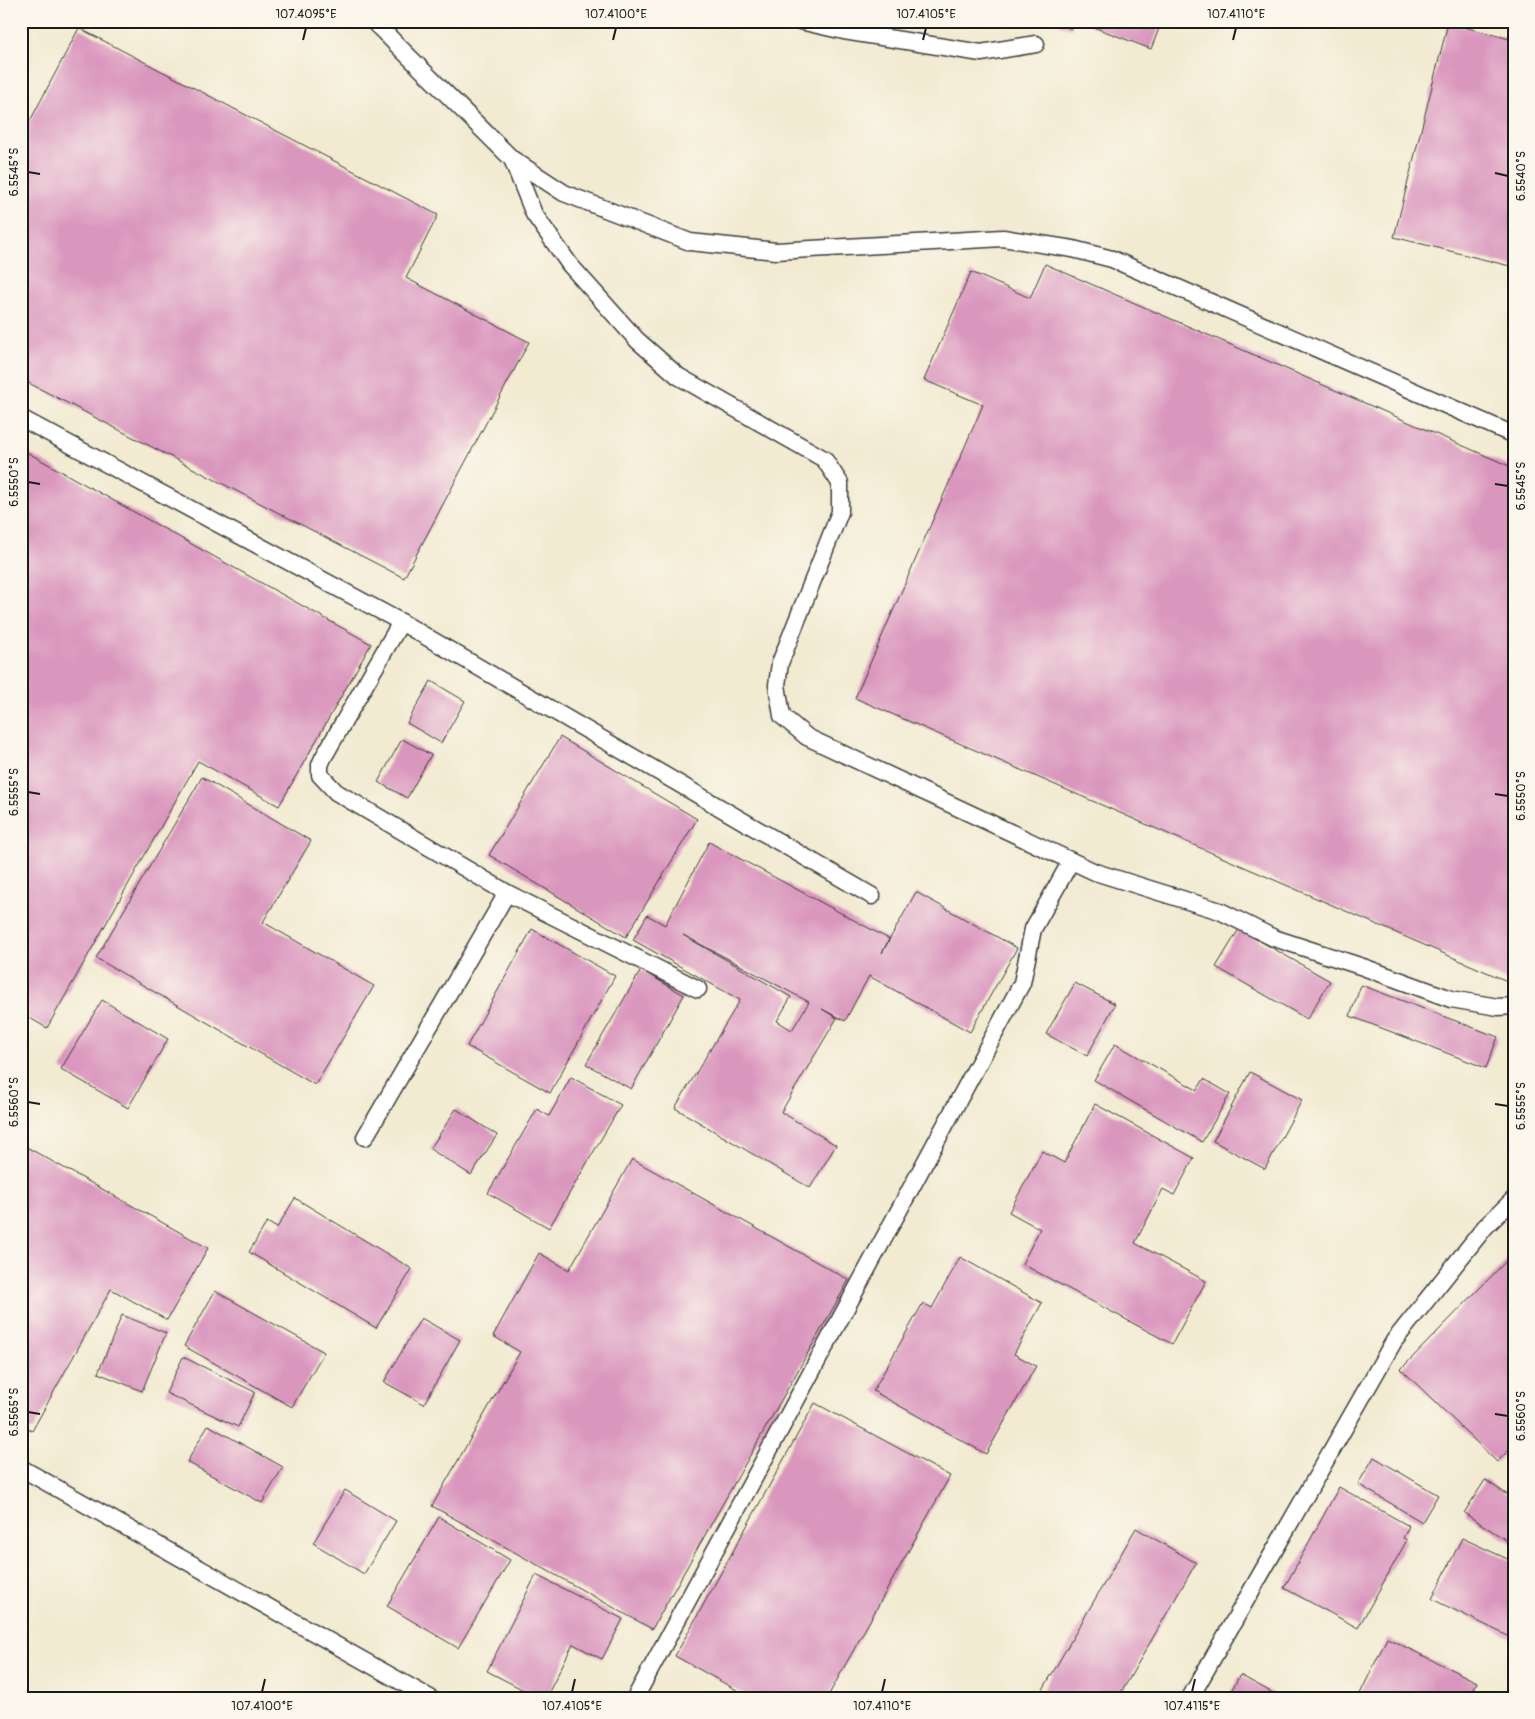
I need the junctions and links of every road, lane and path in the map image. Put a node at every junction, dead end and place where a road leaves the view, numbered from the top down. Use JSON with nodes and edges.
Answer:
{"nodes":[{"id":1,"x":373,"y":21,"type":"edge"},
{"id":2,"x":800,"y":21,"type":"edge"},
{"id":3,"x":1036,"y":44,"type":"dead end"},
{"id":4,"x":512,"y":159,"type":"junction"},
{"id":5,"x":21,"y":418,"type":"edge"},
{"id":6,"x":1514,"y":435,"type":"edge"},
{"id":7,"x":401,"y":622,"type":"junction"},
{"id":8,"x":1071,"y":861,"type":"junction"},
{"id":9,"x":508,"y":893,"type":"junction"},
{"id":10,"x":872,"y":896,"type":"dead end"},
{"id":11,"x":698,"y":990,"type":"dead end"},
{"id":12,"x":1514,"y":1006,"type":"edge"},
{"id":13,"x":364,"y":1137,"type":"dead end"},
{"id":14,"x":1514,"y":1199,"type":"edge"},
{"id":15,"x":21,"y":1468,"type":"edge"},
{"id":16,"x":430,"y":1698,"type":"edge"},
{"id":17,"x":635,"y":1698,"type":"edge"},
{"id":18,"x":1190,"y":1698,"type":"edge"}],
"edges":[{"from":1,"to":4,"type":"lane"},
{"from":2,"to":3,"type":"lane"},
{"from":4,"to":6,"type":"lane"},
{"from":4,"to":8,"type":"lane"},
{"from":5,"to":7,"type":"lane"},
{"from":7,"to":9,"type":"lane"},
{"from":7,"to":10,"type":"lane"},
{"from":8,"to":12,"type":"lane"},
{"from":8,"to":17,"type":"lane"},
{"from":9,"to":11,"type":"lane"},
{"from":9,"to":13,"type":"lane"},
{"from":14,"to":18,"type":"lane"},
{"from":15,"to":16,"type":"lane"}]}
